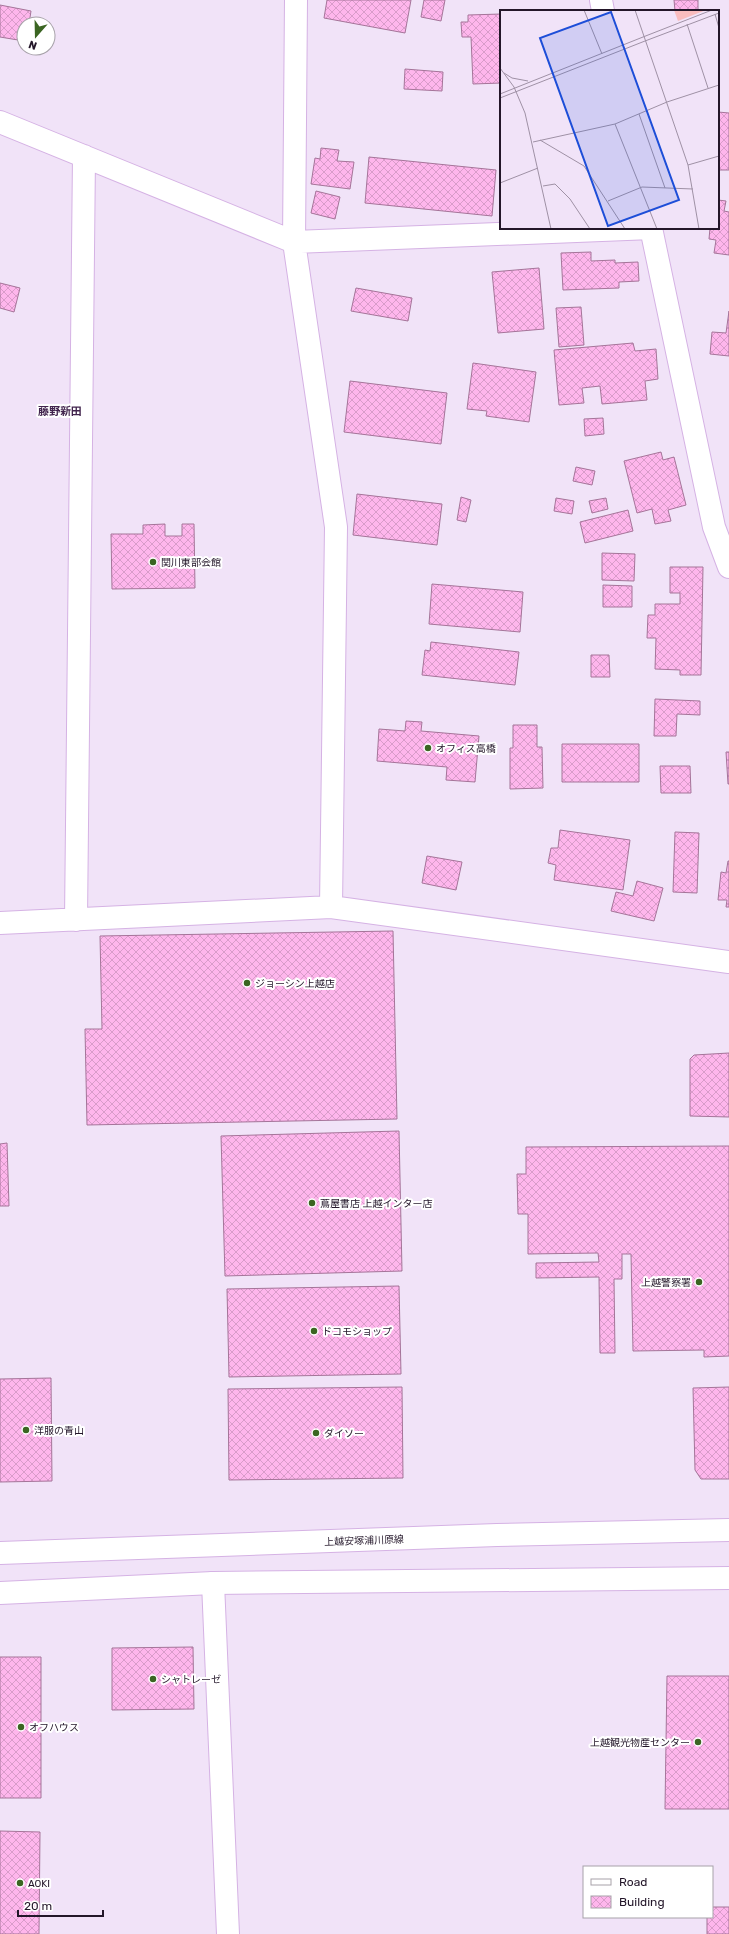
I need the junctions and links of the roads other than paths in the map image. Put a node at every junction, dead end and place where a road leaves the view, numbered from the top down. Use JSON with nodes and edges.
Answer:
{"nodes":[{"id":1,"x":296,"y":0,"type":"edge"},
{"id":2,"x":601,"y":0,"type":"edge"},
{"id":3,"x":603,"y":10,"type":"edge"},
{"id":4,"x":0,"y":122,"type":"edge"},
{"id":5,"x":84,"y":156,"type":"junction"},
{"id":6,"x":626,"y":229,"type":"edge"},
{"id":7,"x":651,"y":229,"type":"edge"},
{"id":8,"x":294,"y":242,"type":"junction"},
{"id":9,"x":729,"y":567,"type":"edge"},
{"id":10,"x":331,"y":907,"type":"junction"},
{"id":11,"x":76,"y":920,"type":"junction"},
{"id":12,"x":0,"y":923,"type":"edge"},
{"id":13,"x":729,"y":962,"type":"edge"},
{"id":14,"x":729,"y":1530,"type":"edge"},
{"id":15,"x":0,"y":1553,"type":"edge"},
{"id":16,"x":729,"y":1578,"type":"edge"},
{"id":17,"x":213,"y":1583,"type":"junction"},
{"id":18,"x":0,"y":1593,"type":"edge"},
{"id":19,"x":228,"y":1934,"type":"edge"}],
"edges":[{"from":1,"to":8,"type":"street"},
{"from":2,"to":3,"type":"street"},
{"from":4,"to":5,"type":"street"},
{"from":5,"to":8,"type":"street"},
{"from":5,"to":11,"type":"street"},
{"from":6,"to":8,"type":"street"},
{"from":7,"to":9,"type":"street"},
{"from":8,"to":10,"type":"street"},
{"from":10,"to":11,"type":"street"},
{"from":10,"to":13,"type":"street"},
{"from":11,"to":12,"type":"street"},
{"from":14,"to":15,"type":"street","name":"上越安塚浦川原線"},
{"from":16,"to":17,"type":"street"},
{"from":17,"to":18,"type":"street"},
{"from":17,"to":19,"type":"street"}]}
